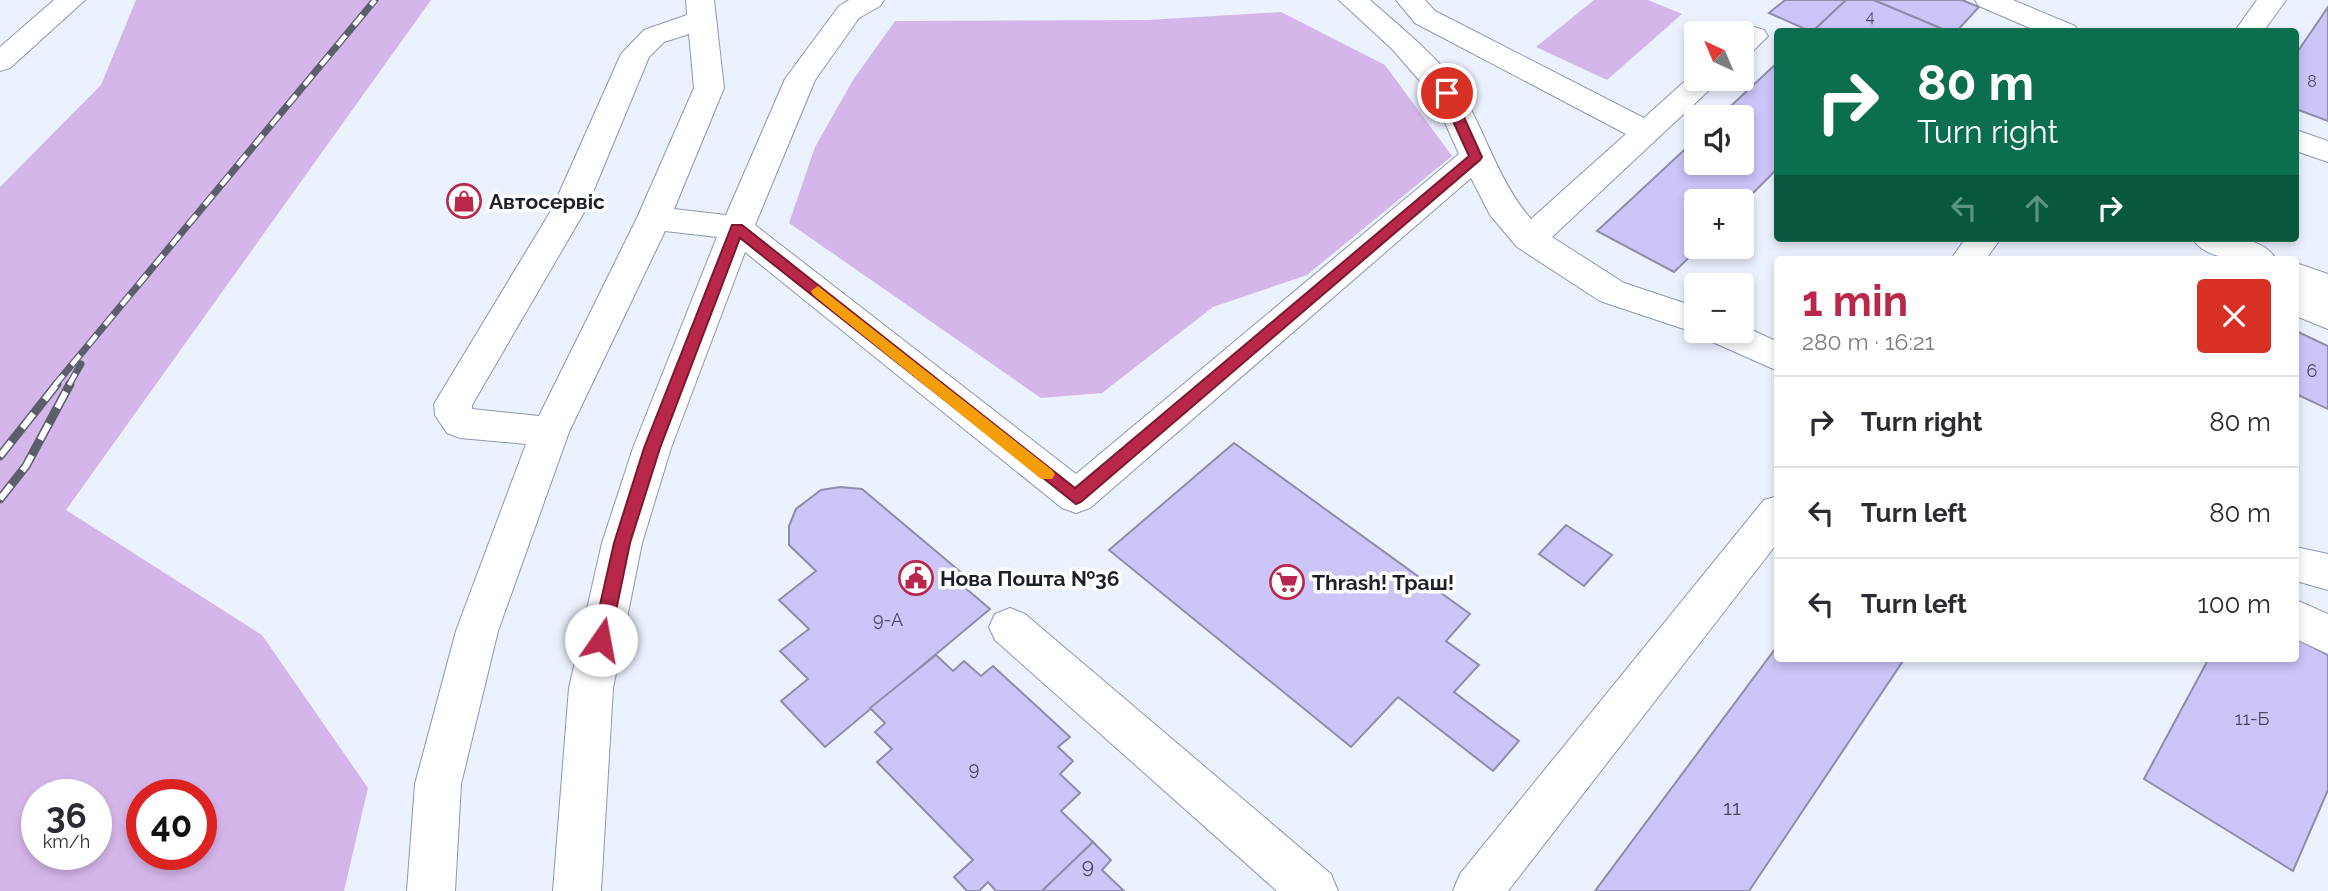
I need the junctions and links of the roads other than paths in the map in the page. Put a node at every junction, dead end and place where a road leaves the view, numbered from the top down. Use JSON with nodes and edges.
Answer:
{"nodes":[{"id":1,"x":71,"y":0,"type":"edge"},
{"id":2,"x":870,"y":0,"type":"edge"},
{"id":3,"x":1353,"y":0,"type":"edge"},
{"id":4,"x":1410,"y":0,"type":"edge"},
{"id":5,"x":1989,"y":0,"type":"edge"},
{"id":6,"x":2272,"y":0,"type":"edge"},
{"id":7,"x":701,"y":10,"type":"edge"},
{"id":8,"x":2056,"y":28,"type":"edge"},
{"id":9,"x":2252,"y":28,"type":"edge"},
{"id":10,"x":31,"y":35,"type":"junction"},
{"id":11,"x":0,"y":46,"type":"edge"},
{"id":12,"x":0,"y":62,"type":"edge"},
{"id":13,"x":1692,"y":91,"type":"edge"},
{"id":14,"x":1646,"y":132,"type":"junction"},
{"id":15,"x":2299,"y":141,"type":"edge"},
{"id":16,"x":2328,"y":152,"type":"edge"},
{"id":17,"x":1476,"y":157,"type":"junction"},
{"id":18,"x":654,"y":218,"type":"junction"},
{"id":19,"x":737,"y":228,"type":"junction"},
{"id":20,"x":1529,"y":239,"type":"junction"},
{"id":21,"x":1981,"y":242,"type":"edge"},
{"id":22,"x":2219,"y":242,"type":"edge"},
{"id":23,"x":1970,"y":256,"type":"edge"},
{"id":24,"x":2252,"y":256,"type":"edge"},
{"id":25,"x":1684,"y":316,"type":"edge"},
{"id":26,"x":1747,"y":343,"type":"edge"},
{"id":27,"x":1774,"y":355,"type":"edge"},
{"id":28,"x":550,"y":432,"type":"junction"},
{"id":29,"x":1774,"y":517,"type":"edge"},
{"id":30,"x":2299,"y":566,"type":"edge"},
{"id":31,"x":2328,"y":572,"type":"edge"},
{"id":32,"x":2299,"y":620,"type":"edge"},
{"id":33,"x":1010,"y":627,"type":"dead end"},
{"id":34,"x":2328,"y":635,"type":"edge"},
{"id":35,"x":431,"y":891,"type":"edge"},
{"id":36,"x":577,"y":891,"type":"edge"},
{"id":37,"x":1314,"y":891,"type":"edge"},
{"id":38,"x":1477,"y":891,"type":"edge"}],
"edges":[{"from":1,"to":10,"type":"street"},
{"from":2,"to":19,"type":"street"},
{"from":3,"to":17,"type":"street"},
{"from":4,"to":14,"type":"street"},
{"from":5,"to":8,"type":"street"},
{"from":6,"to":9,"type":"street"},
{"from":7,"to":18,"type":"street"},
{"from":7,"to":28,"type":"street"},
{"from":10,"to":11,"type":"street"},
{"from":10,"to":12,"type":"street"},
{"from":13,"to":14,"type":"street"},
{"from":14,"to":20,"type":"street"},
{"from":15,"to":16,"type":"street"},
{"from":17,"to":19,"type":"street"},
{"from":17,"to":20,"type":"street"},
{"from":18,"to":19,"type":"street"},
{"from":18,"to":28,"type":"street"},
{"from":19,"to":36,"type":"street"},
{"from":20,"to":25,"type":"street"},
{"from":21,"to":23,"type":"street"},
{"from":22,"to":24,"type":"street"},
{"from":26,"to":27,"type":"street"},
{"from":28,"to":35,"type":"street"},
{"from":29,"to":38,"type":"street"},
{"from":30,"to":31,"type":"street"},
{"from":32,"to":34,"type":"street"},
{"from":33,"to":37,"type":"street"}]}
